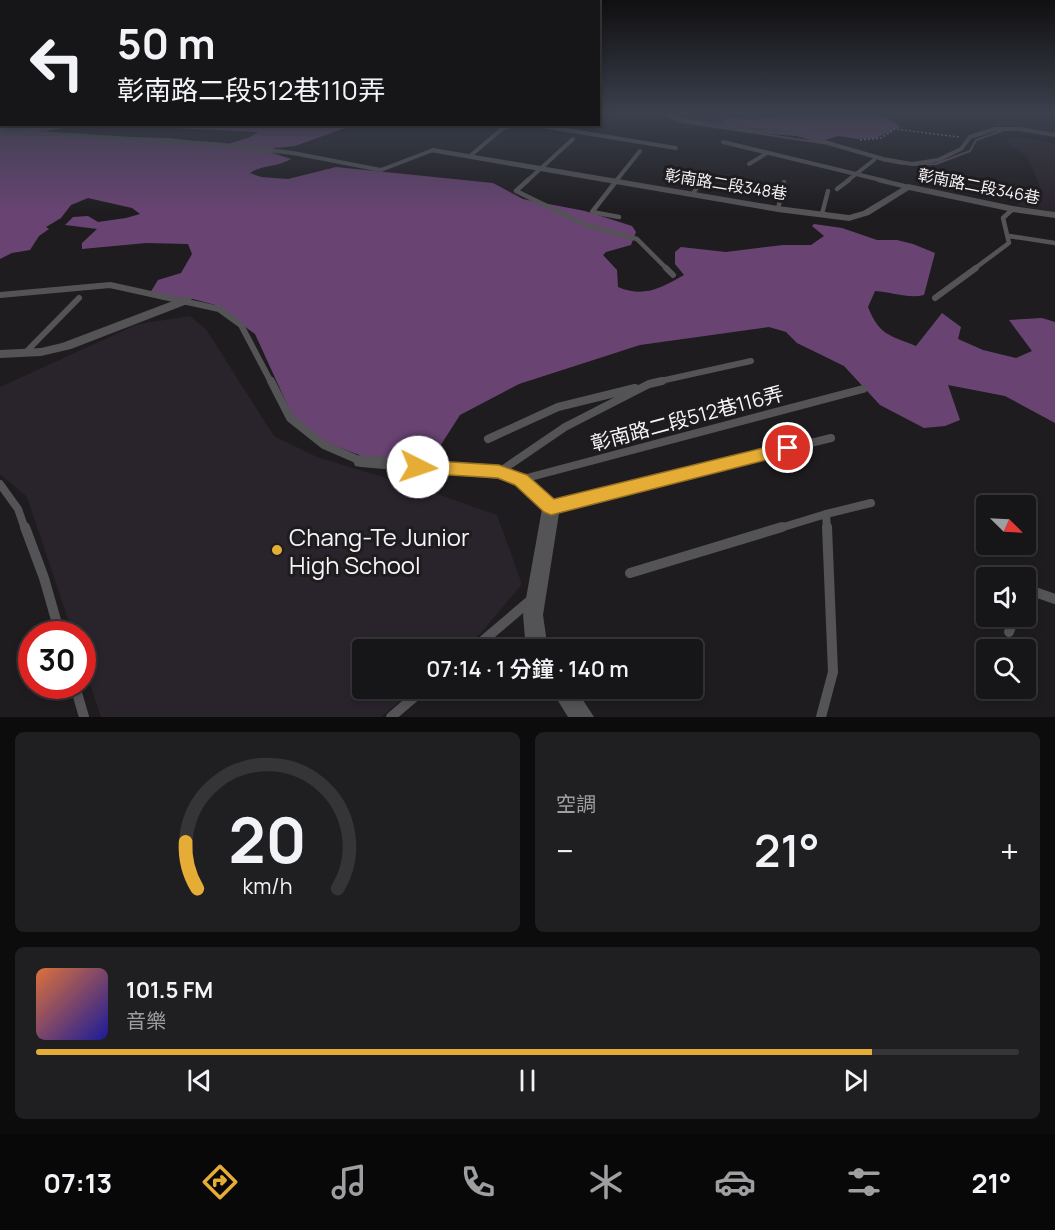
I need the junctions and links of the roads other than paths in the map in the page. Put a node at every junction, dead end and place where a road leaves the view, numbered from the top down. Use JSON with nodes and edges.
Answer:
{"nodes":[{"id":1,"x":236,"y":146,"type":"edge"},
{"id":2,"x":481,"y":146,"type":"edge"},
{"id":3,"x":565,"y":146,"type":"edge"},
{"id":4,"x":667,"y":146,"type":"edge"},
{"id":5,"x":741,"y":146,"type":"edge"},
{"id":6,"x":840,"y":146,"type":"edge"},
{"id":7,"x":963,"y":146,"type":"edge"},
{"id":8,"x":676,"y":148,"type":"dead end"},
{"id":9,"x":433,"y":150,"type":"joint"},
{"id":10,"x":640,"y":151,"type":"dead end"},
{"id":11,"x":767,"y":153,"type":"junction"},
{"id":12,"x":470,"y":156,"type":"junction"},
{"id":13,"x":874,"y":160,"type":"dead end"},
{"id":14,"x":749,"y":165,"type":"dead end"},
{"id":15,"x":541,"y":169,"type":"junction"},
{"id":16,"x":855,"y":175,"type":"junction"},
{"id":17,"x":701,"y":179,"type":"dead end"},
{"id":18,"x":616,"y":181,"type":"junction"},
{"id":19,"x":784,"y":182,"type":"dead end"},
{"id":20,"x":908,"y":187,"type":"junction"},
{"id":21,"x":837,"y":189,"type":"dead end"},
{"id":22,"x":828,"y":191,"type":"dead end"},
{"id":23,"x":693,"y":194,"type":"junction"},
{"id":24,"x":778,"y":209,"type":"junction"},
{"id":25,"x":1013,"y":209,"type":"junction"},
{"id":26,"x":822,"y":214,"type":"junction"},
{"id":27,"x":1055,"y":215,"type":"edge"},
{"id":28,"x":619,"y":217,"type":"dead end"},
{"id":29,"x":1009,"y":236,"type":"junction"},
{"id":30,"x":1055,"y":243,"type":"edge"},
{"id":31,"x":673,"y":275,"type":"dead end"},
{"id":32,"x":0,"y":295,"type":"edge"},
{"id":33,"x":935,"y":297,"type":"dead end"},
{"id":34,"x":79,"y":298,"type":"dead end"},
{"id":35,"x":186,"y":300,"type":"junction"},
{"id":36,"x":26,"y":353,"type":"junction"},
{"id":37,"x":0,"y":354,"type":"edge"},
{"id":38,"x":751,"y":361,"type":"dead end"},
{"id":39,"x":649,"y":384,"type":"junction"},
{"id":40,"x":863,"y":389,"type":"dead end"},
{"id":41,"x":831,"y":438,"type":"dead end"},
{"id":42,"x":488,"y":439,"type":"dead end"},
{"id":43,"x":361,"y":461,"type":"joint"},
{"id":44,"x":499,"y":472,"type":"junction"},
{"id":45,"x":521,"y":480,"type":"junction"},
{"id":46,"x":0,"y":484,"type":"edge"},
{"id":47,"x":871,"y":503,"type":"dead end"},
{"id":48,"x":551,"y":507,"type":"junction"},
{"id":49,"x":825,"y":514,"type":"junction"},
{"id":50,"x":630,"y":573,"type":"dead end"},
{"id":51,"x":1036,"y":592,"type":"edge"},
{"id":52,"x":537,"y":595,"type":"junction"},
{"id":53,"x":1055,"y":599,"type":"edge"},
{"id":54,"x":56,"y":621,"type":"edge"},
{"id":55,"x":1011,"y":627,"type":"edge"},
{"id":56,"x":1009,"y":632,"type":"dead end"},
{"id":57,"x":485,"y":639,"type":"edge"},
{"id":58,"x":536,"y":639,"type":"edge"},
{"id":59,"x":79,"y":699,"type":"edge"},
{"id":60,"x":412,"y":699,"type":"edge"},
{"id":61,"x":569,"y":699,"type":"edge"},
{"id":62,"x":84,"y":717,"type":"edge"},
{"id":63,"x":391,"y":717,"type":"edge"},
{"id":64,"x":582,"y":717,"type":"edge"},
{"id":65,"x":821,"y":717,"type":"edge"}],
"edges":[{"from":1,"to":9,"type":"lane","name":"彰南路二段348巷"},
{"from":2,"to":12,"type":"lane"},
{"from":3,"to":15,"type":"lane"},
{"from":4,"to":8,"type":"lane"},
{"from":5,"to":11,"type":"lane","name":"彰南路二段346巷"},
{"from":6,"to":7,"type":"lane"},
{"from":9,"to":12,"type":"street","name":"彰南路二段348巷"},
{"from":10,"to":18,"type":"lane"},
{"from":11,"to":14,"type":"lane"},
{"from":11,"to":16,"type":"lane","name":"彰南路二段346巷"},
{"from":12,"to":15,"type":"street","name":"彰南路二段348巷"},
{"from":13,"to":16,"type":"lane"},
{"from":15,"to":18,"type":"street","name":"彰南路二段348巷"},
{"from":15,"to":31,"type":"lane"},
{"from":16,"to":20,"type":"lane","name":"彰南路二段346巷"},
{"from":16,"to":21,"type":"lane"},
{"from":17,"to":23,"type":"lane"},
{"from":18,"to":23,"type":"street","name":"彰南路二段348巷"},
{"from":18,"to":28,"type":"lane"},
{"from":19,"to":24,"type":"lane"},
{"from":20,"to":25,"type":"street","name":"彰南路二段346巷"},
{"from":20,"to":26,"type":"street","name":"彰南路二段348巷"},
{"from":22,"to":26,"type":"lane"},
{"from":23,"to":24,"type":"street","name":"彰南路二段348巷"},
{"from":24,"to":26,"type":"street","name":"彰南路二段348巷"},
{"from":25,"to":27,"type":"street","name":"彰南路二段346巷"},
{"from":25,"to":29,"type":"lane"},
{"from":29,"to":30,"type":"lane"},
{"from":29,"to":33,"type":"lane"},
{"from":32,"to":35,"type":"lane"},
{"from":34,"to":36,"type":"lane"},
{"from":35,"to":36,"type":"street"},
{"from":35,"to":43,"type":"lane"},
{"from":36,"to":37,"type":"street"},
{"from":38,"to":39,"type":"lane"},
{"from":39,"to":42,"type":"lane"},
{"from":39,"to":44,"type":"lane"},
{"from":40,"to":45,"type":"lane","name":"彰南路二段512巷116弄"},
{"from":41,"to":48,"type":"lane"},
{"from":43,"to":44,"type":"street"},
{"from":44,"to":45,"type":"street"},
{"from":45,"to":48,"type":"street"},
{"from":46,"to":54,"type":"lane"},
{"from":47,"to":49,"type":"lane"},
{"from":48,"to":52,"type":"street"},
{"from":49,"to":50,"type":"lane"},
{"from":49,"to":65,"type":"lane"},
{"from":51,"to":53,"type":"lane"},
{"from":52,"to":57,"type":"lane"},
{"from":52,"to":58,"type":"street"},
{"from":55,"to":56,"type":"lane"},
{"from":59,"to":62,"type":"lane"},
{"from":60,"to":63,"type":"lane"},
{"from":61,"to":64,"type":"street"}]}
